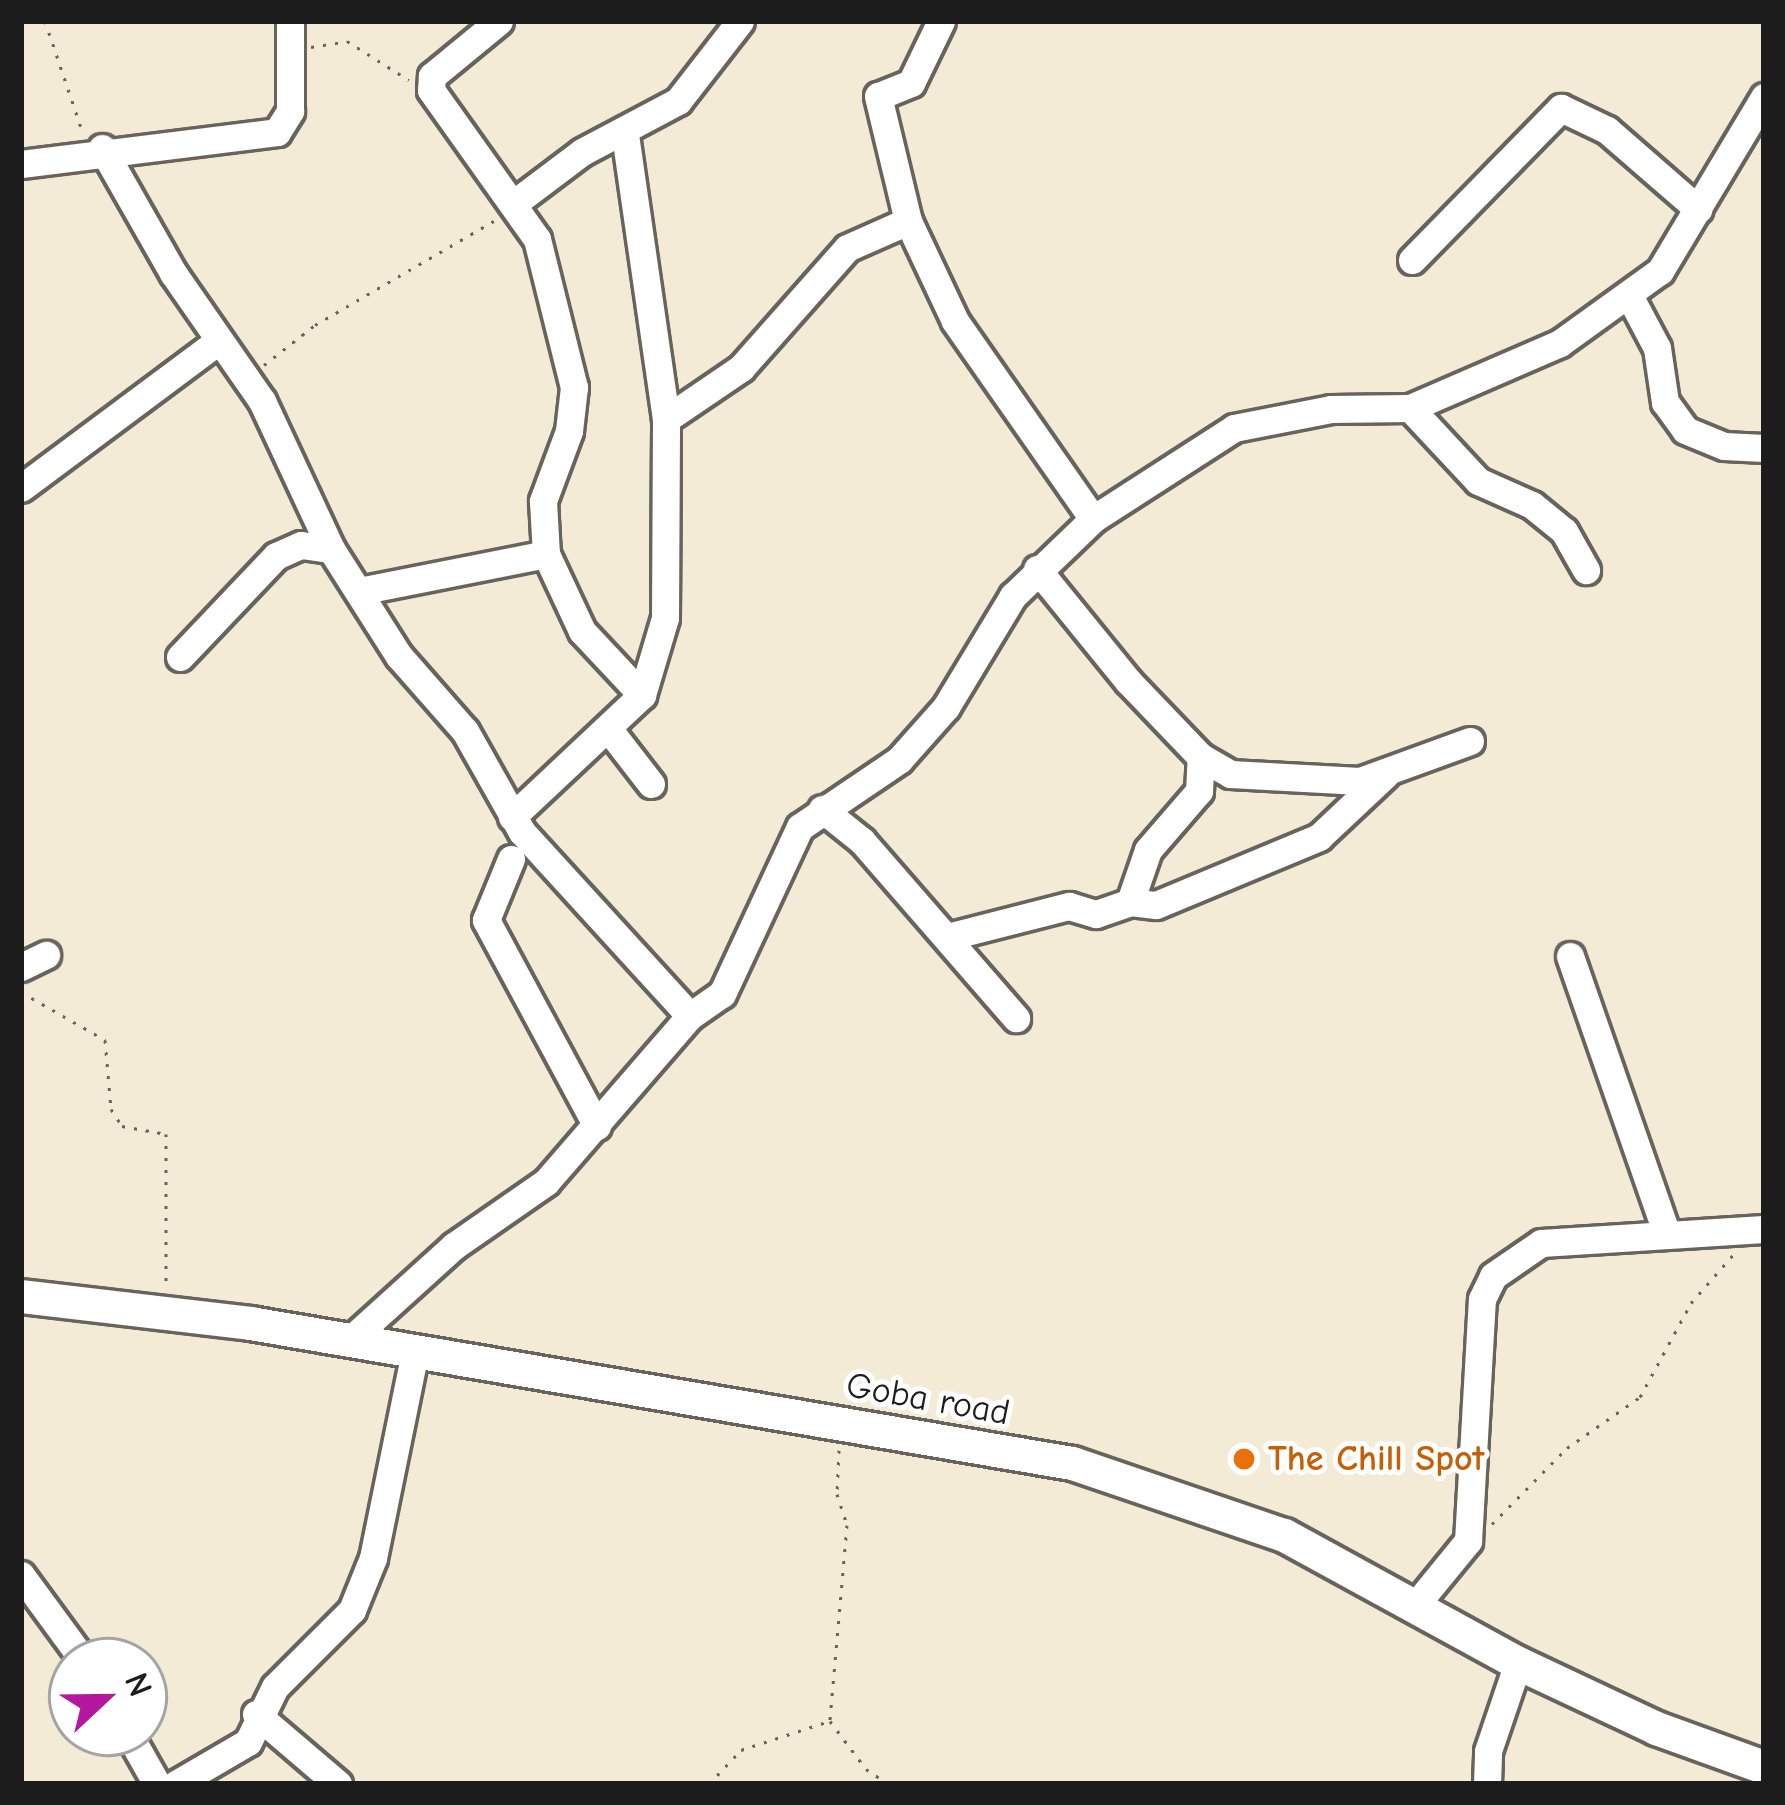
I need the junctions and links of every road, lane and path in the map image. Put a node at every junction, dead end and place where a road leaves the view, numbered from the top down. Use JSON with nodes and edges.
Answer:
{"nodes":[{"id":1,"x":45,"y":21,"type":"edge"},
{"id":2,"x":290,"y":21,"type":"edge"},
{"id":3,"x":499,"y":21,"type":"edge"},
{"id":4,"x":740,"y":21,"type":"edge"},
{"id":5,"x":941,"y":21,"type":"edge"},
{"id":6,"x":289,"y":60,"type":"junction"},
{"id":7,"x":434,"y":97,"type":"junction"},
{"id":8,"x":1764,"y":97,"type":"edge"},
{"id":9,"x":625,"y":134,"type":"junction"},
{"id":10,"x":95,"y":150,"type":"junction"},
{"id":11,"x":21,"y":164,"type":"edge"},
{"id":12,"x":518,"y":201,"type":"junction"},
{"id":13,"x":1699,"y":208,"type":"junction"},
{"id":14,"x":908,"y":221,"type":"junction"},
{"id":15,"x":1412,"y":260,"type":"dead end"},
{"id":16,"x":1631,"y":299,"type":"junction"},
{"id":17,"x":218,"y":341,"type":"junction"},
{"id":18,"x":248,"y":378,"type":"junction"},
{"id":19,"x":1410,"y":408,"type":"junction"},
{"id":20,"x":666,"y":419,"type":"junction"},
{"id":21,"x":1764,"y":448,"type":"edge"},
{"id":22,"x":21,"y":488,"type":"edge"},
{"id":23,"x":1093,"y":519,"type":"junction"},
{"id":24,"x":332,"y":549,"type":"junction"},
{"id":25,"x":546,"y":554,"type":"junction"},
{"id":26,"x":1037,"y":569,"type":"junction"},
{"id":27,"x":1586,"y":570,"type":"dead end"},
{"id":28,"x":358,"y":591,"type":"junction"},
{"id":29,"x":180,"y":657,"type":"dead end"},
{"id":30,"x":642,"y":695,"type":"junction"},
{"id":31,"x":610,"y":730,"type":"junction"},
{"id":32,"x":1470,"y":740,"type":"dead end"},
{"id":33,"x":1201,"y":758,"type":"junction"},
{"id":34,"x":1384,"y":775,"type":"junction"},
{"id":35,"x":651,"y":784,"type":"dead end"},
{"id":36,"x":822,"y":808,"type":"junction"},
{"id":37,"x":512,"y":817,"type":"junction"},
{"id":38,"x":511,"y":859,"type":"dead end"},
{"id":39,"x":1130,"y":902,"type":"junction"},
{"id":40,"x":947,"y":937,"type":"junction"},
{"id":41,"x":1570,"y":956,"type":"dead end"},
{"id":42,"x":21,"y":992,"type":"edge"},
{"id":43,"x":690,"y":1016,"type":"junction"},
{"id":44,"x":1016,"y":1018,"type":"dead end"},
{"id":45,"x":597,"y":1126,"type":"junction"},
{"id":46,"x":1762,"y":1229,"type":"edge"},
{"id":47,"x":1667,"y":1235,"type":"junction"},
{"id":48,"x":21,"y":1296,"type":"edge"},
{"id":49,"x":164,"y":1314,"type":"junction"},
{"id":50,"x":350,"y":1340,"type":"junction"},
{"id":51,"x":415,"y":1351,"type":"junction"},
{"id":52,"x":842,"y":1424,"type":"junction"},
{"id":53,"x":1468,"y":1541,"type":"junction"},
{"id":54,"x":21,"y":1575,"type":"edge"},
{"id":55,"x":1418,"y":1602,"type":"junction"},
{"id":56,"x":66,"y":1637,"type":"edge"},
{"id":57,"x":1518,"y":1664,"type":"junction"},
{"id":58,"x":256,"y":1714,"type":"junction"},
{"id":59,"x":830,"y":1721,"type":"junction"},
{"id":60,"x":142,"y":1757,"type":"edge"},
{"id":61,"x":1764,"y":1767,"type":"edge"},
{"id":62,"x":157,"y":1784,"type":"edge"},
{"id":63,"x":176,"y":1784,"type":"edge"},
{"id":64,"x":338,"y":1784,"type":"edge"},
{"id":65,"x":709,"y":1784,"type":"edge"},
{"id":66,"x":888,"y":1784,"type":"edge"},
{"id":67,"x":1487,"y":1784,"type":"edge"}],
"edges":[{"from":1,"to":10,"type":"path"},
{"from":2,"to":6,"type":"street"},
{"from":3,"to":7,"type":"street"},
{"from":4,"to":9,"type":"street"},
{"from":5,"to":14,"type":"street"},
{"from":6,"to":7,"type":"path"},
{"from":6,"to":10,"type":"street"},
{"from":7,"to":12,"type":"street"},
{"from":8,"to":13,"type":"street"},
{"from":9,"to":12,"type":"street"},
{"from":9,"to":20,"type":"street"},
{"from":10,"to":11,"type":"street"},
{"from":10,"to":17,"type":"street"},
{"from":12,"to":18,"type":"path"},
{"from":12,"to":25,"type":"street"},
{"from":13,"to":15,"type":"street"},
{"from":13,"to":16,"type":"street"},
{"from":14,"to":20,"type":"street"},
{"from":14,"to":23,"type":"street"},
{"from":16,"to":19,"type":"street"},
{"from":16,"to":21,"type":"street"},
{"from":17,"to":18,"type":"street"},
{"from":17,"to":22,"type":"street"},
{"from":18,"to":24,"type":"street"},
{"from":19,"to":23,"type":"street"},
{"from":19,"to":27,"type":"street"},
{"from":20,"to":30,"type":"street"},
{"from":23,"to":26,"type":"street"},
{"from":24,"to":28,"type":"street"},
{"from":24,"to":29,"type":"street"},
{"from":25,"to":28,"type":"street"},
{"from":25,"to":30,"type":"street"},
{"from":26,"to":33,"type":"street"},
{"from":26,"to":36,"type":"street"},
{"from":28,"to":37,"type":"street"},
{"from":30,"to":31,"type":"street"},
{"from":31,"to":35,"type":"street"},
{"from":31,"to":37,"type":"street"},
{"from":32,"to":34,"type":"street"},
{"from":33,"to":34,"type":"street"},
{"from":33,"to":39,"type":"street"},
{"from":34,"to":39,"type":"street"},
{"from":36,"to":40,"type":"street"},
{"from":36,"to":43,"type":"street"},
{"from":37,"to":43,"type":"street"},
{"from":38,"to":45,"type":"street"},
{"from":39,"to":40,"type":"street"},
{"from":40,"to":44,"type":"street"},
{"from":41,"to":47,"type":"street"},
{"from":42,"to":49,"type":"path"},
{"from":43,"to":45,"type":"street"},
{"from":45,"to":50,"type":"street"},
{"from":46,"to":47,"type":"street"},
{"from":46,"to":53,"type":"path"},
{"from":47,"to":53,"type":"street"},
{"from":48,"to":49,"type":"main road","name":"Goba road"},
{"from":49,"to":50,"type":"main road","name":"Goba road"},
{"from":50,"to":51,"type":"main road","name":"Goba road"},
{"from":51,"to":52,"type":"main road","name":"Goba road"},
{"from":51,"to":58,"type":"street"},
{"from":52,"to":55,"type":"main road","name":"Goba road"},
{"from":52,"to":59,"type":"path"},
{"from":53,"to":55,"type":"street"},
{"from":54,"to":56,"type":"street"},
{"from":55,"to":57,"type":"main road","name":"Goba road"},
{"from":57,"to":61,"type":"main road","name":"Goba road"},
{"from":57,"to":67,"type":"street"},
{"from":58,"to":63,"type":"street"},
{"from":58,"to":64,"type":"street"},
{"from":59,"to":65,"type":"path"},
{"from":59,"to":66,"type":"path"},
{"from":60,"to":62,"type":"street"}]}
